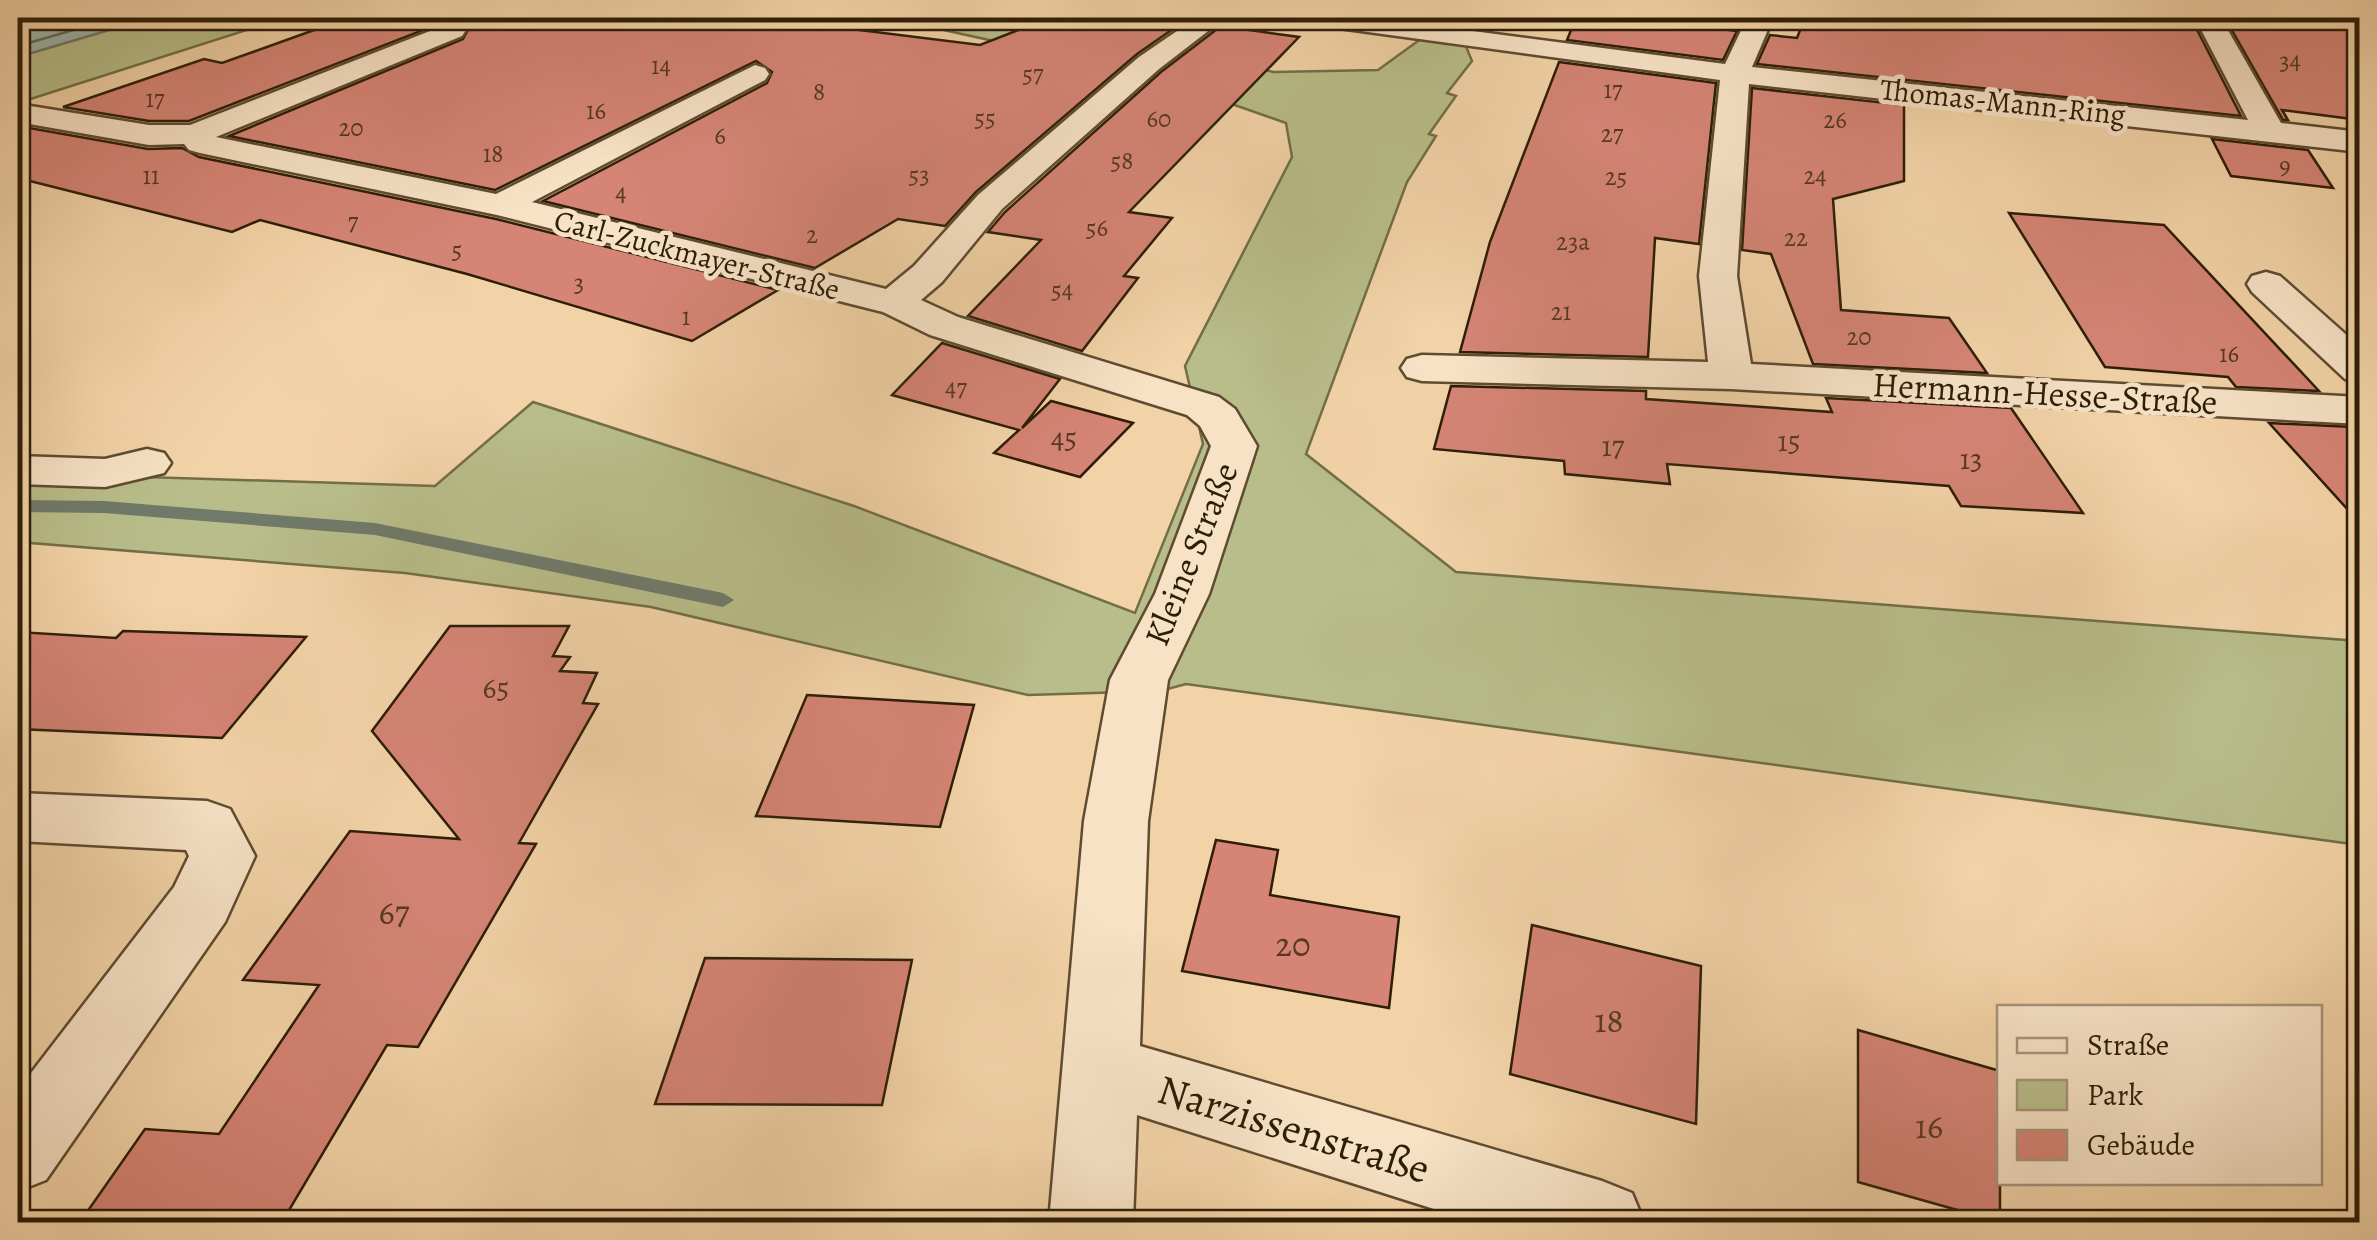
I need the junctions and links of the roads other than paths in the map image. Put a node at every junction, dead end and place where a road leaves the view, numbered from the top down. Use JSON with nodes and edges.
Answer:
{"nodes":[{"id":1,"x":1212,"y":18,"type":"edge"},
{"id":2,"x":1324,"y":18,"type":"edge"},
{"id":3,"x":1760,"y":18,"type":"edge"},
{"id":4,"x":2208,"y":18,"type":"edge"},
{"id":5,"x":453,"y":30,"type":"dead end"},
{"id":6,"x":755,"y":74,"type":"dead end"},
{"id":7,"x":1736,"y":74,"type":"junction"},
{"id":8,"x":18,"y":113,"type":"edge"},
{"id":9,"x":2270,"y":131,"type":"junction"},
{"id":10,"x":194,"y":134,"type":"junction"},
{"id":11,"x":2360,"y":142,"type":"edge"},
{"id":12,"x":500,"y":205,"type":"junction"},
{"id":13,"x":2266,"y":284,"type":"dead end"},
{"id":14,"x":894,"y":302,"type":"junction"},
{"id":15,"x":1422,"y":368,"type":"dead end"},
{"id":16,"x":2360,"y":370,"type":"edge"},
{"id":17,"x":1731,"y":376,"type":"junction"},
{"id":18,"x":2360,"y":411,"type":"edge"},
{"id":19,"x":147,"y":463,"type":"dead end"},
{"id":20,"x":18,"y":470,"type":"edge"},
{"id":21,"x":18,"y":817,"type":"edge"},
{"id":22,"x":1101,"y":1069,"type":"junction"},
{"id":23,"x":18,"y":1153,"type":"edge"},
{"id":24,"x":1091,"y":1222,"type":"edge"},
{"id":25,"x":1602,"y":1222,"type":"edge"}],
"edges":[{"from":1,"to":14,"type":"street"},
{"from":2,"to":7,"type":"street","name":"Thomas-Mann-Ring"},
{"from":3,"to":7,"type":"street"},
{"from":4,"to":9,"type":"street"},
{"from":5,"to":10,"type":"street","name":"Carl-Zuckmayer-Straße"},
{"from":6,"to":12,"type":"street","name":"Carl-Zuckmayer-Straße"},
{"from":7,"to":9,"type":"street","name":"Thomas-Mann-Ring"},
{"from":7,"to":17,"type":"street"},
{"from":8,"to":10,"type":"street","name":"Carl-Zuckmayer-Straße"},
{"from":9,"to":11,"type":"street","name":"Thomas-Mann-Ring"},
{"from":10,"to":12,"type":"street","name":"Carl-Zuckmayer-Straße"},
{"from":12,"to":14,"type":"street","name":"Carl-Zuckmayer-Straße"},
{"from":13,"to":16,"type":"street"},
{"from":14,"to":22,"type":"street","name":"Kleine Straße"},
{"from":15,"to":17,"type":"street","name":"Hermann-Hesse-Straße"},
{"from":17,"to":18,"type":"street","name":"Hermann-Hesse-Straße"},
{"from":19,"to":20,"type":"street"},
{"from":21,"to":23,"type":"street"},
{"from":22,"to":24,"type":"street","name":"Kleine Straße"},
{"from":22,"to":25,"type":"street","name":"Narzissenstraße"}]}
